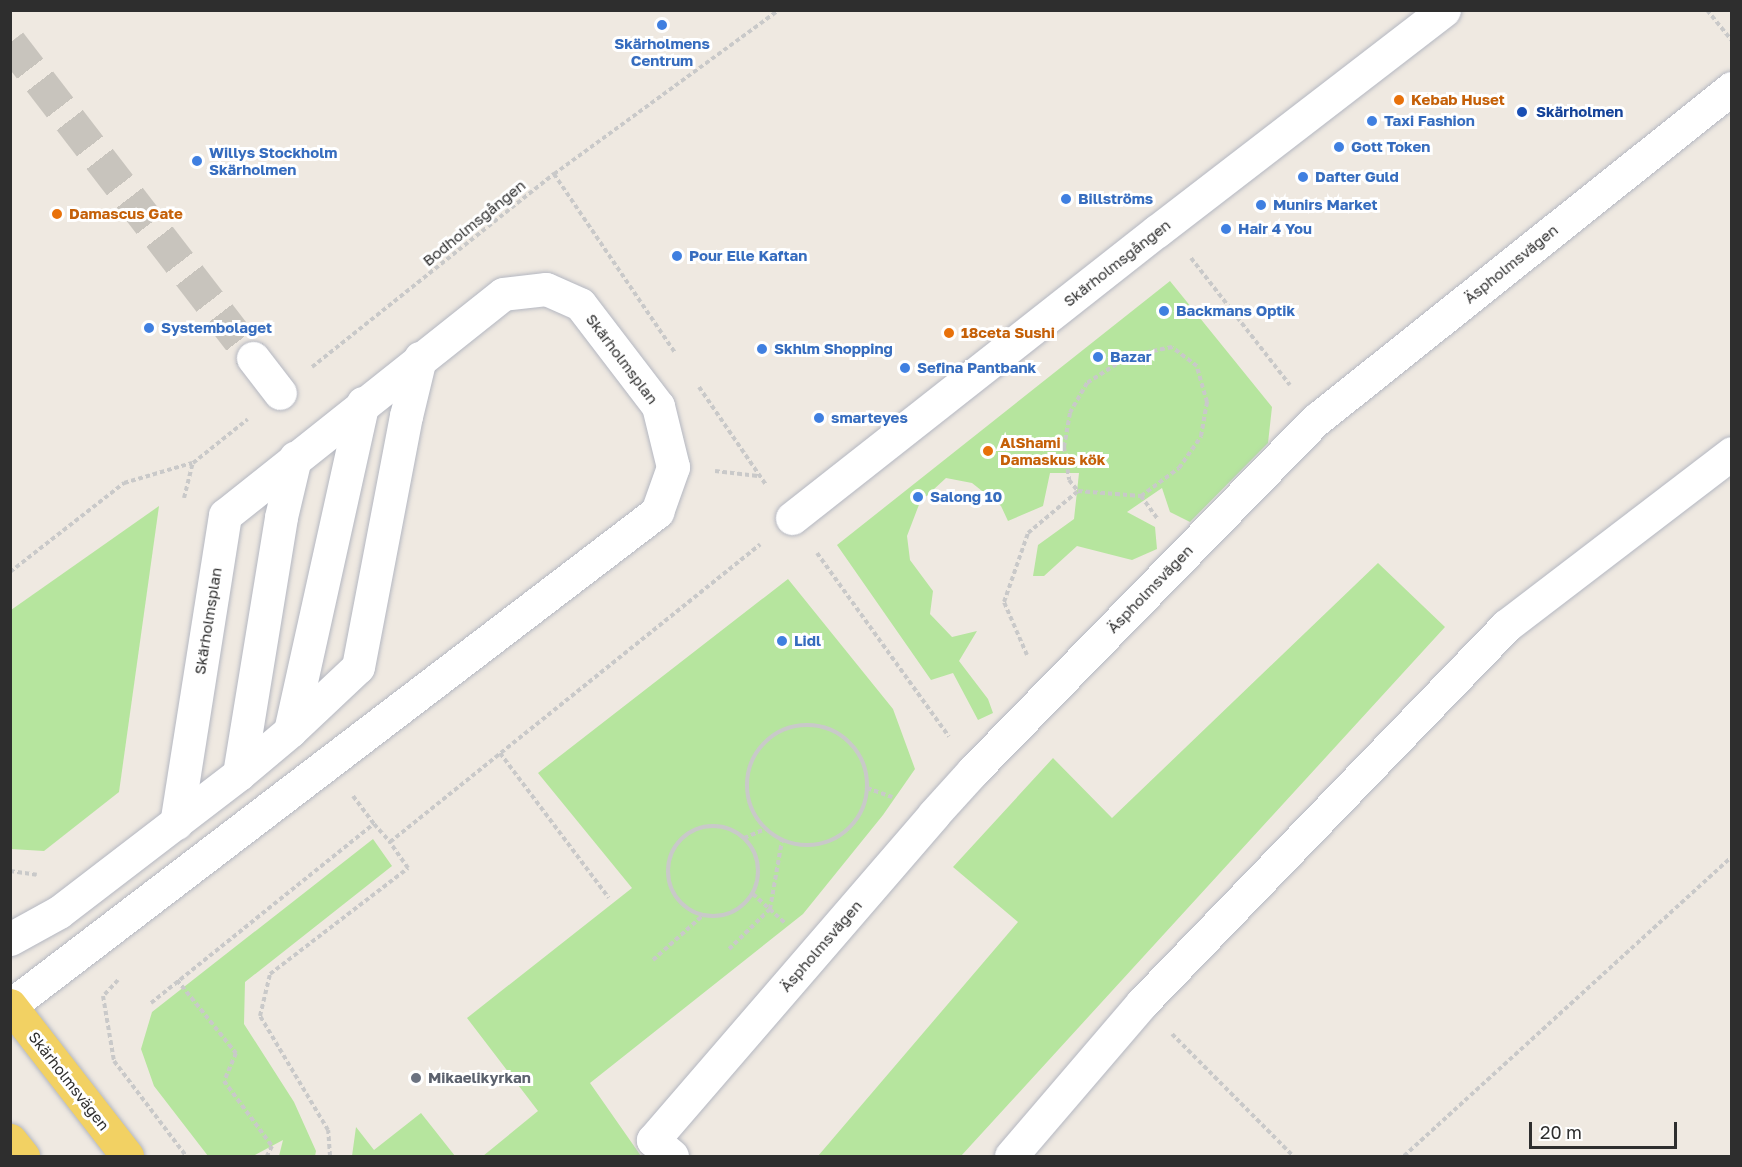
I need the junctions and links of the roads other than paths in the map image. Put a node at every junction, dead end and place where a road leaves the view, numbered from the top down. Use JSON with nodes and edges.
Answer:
{"nodes":[{"id":1,"x":1443,"y":10,"type":"edge"},
{"id":2,"x":1731,"y":88,"type":"edge"},
{"id":3,"x":253,"y":358,"type":"tunnel mouth"},
{"id":4,"x":420,"y":358,"type":"junction"},
{"id":5,"x":280,"y":393,"type":"road end"},
{"id":6,"x":363,"y":403,"type":"junction"},
{"id":7,"x":1731,"y":453,"type":"edge"},
{"id":8,"x":295,"y":458,"type":"junction"},
{"id":9,"x":792,"y":518,"type":"road end"},
{"id":10,"x":290,"y":732,"type":"junction"},
{"id":11,"x":239,"y":774,"type":"junction"},
{"id":12,"x":176,"y":823,"type":"junction"},
{"id":13,"x":10,"y":939,"type":"edge"},
{"id":14,"x":11,"y":1005,"type":"edge"},
{"id":15,"x":10,"y":1140,"type":"edge"},
{"id":16,"x":23,"y":1156,"type":"edge"},
{"id":17,"x":127,"y":1156,"type":"edge"},
{"id":18,"x":672,"y":1156,"type":"edge"},
{"id":19,"x":1011,"y":1156,"type":"edge"}],
"edges":[{"from":1,"to":9,"type":"street","name":"Skärholmsgången"},
{"from":2,"to":18,"type":"street","name":"Äspholmsvägen"},
{"from":3,"to":5,"type":"street"},
{"from":4,"to":6,"type":"street","name":"Skärholmsplan"},
{"from":4,"to":10,"type":"street"},
{"from":4,"to":14,"type":"street","name":"Skärholmsplan"},
{"from":6,"to":8,"type":"street","name":"Skärholmsplan"},
{"from":6,"to":10,"type":"street"},
{"from":7,"to":19,"type":"street"},
{"from":8,"to":11,"type":"street"},
{"from":8,"to":12,"type":"street","name":"Skärholmsplan"},
{"from":10,"to":11,"type":"street"},
{"from":11,"to":12,"type":"street"},
{"from":12,"to":13,"type":"street"},
{"from":14,"to":17,"type":"main road","name":"Skärholmsvägen"},
{"from":15,"to":16,"type":"main road"}]}
